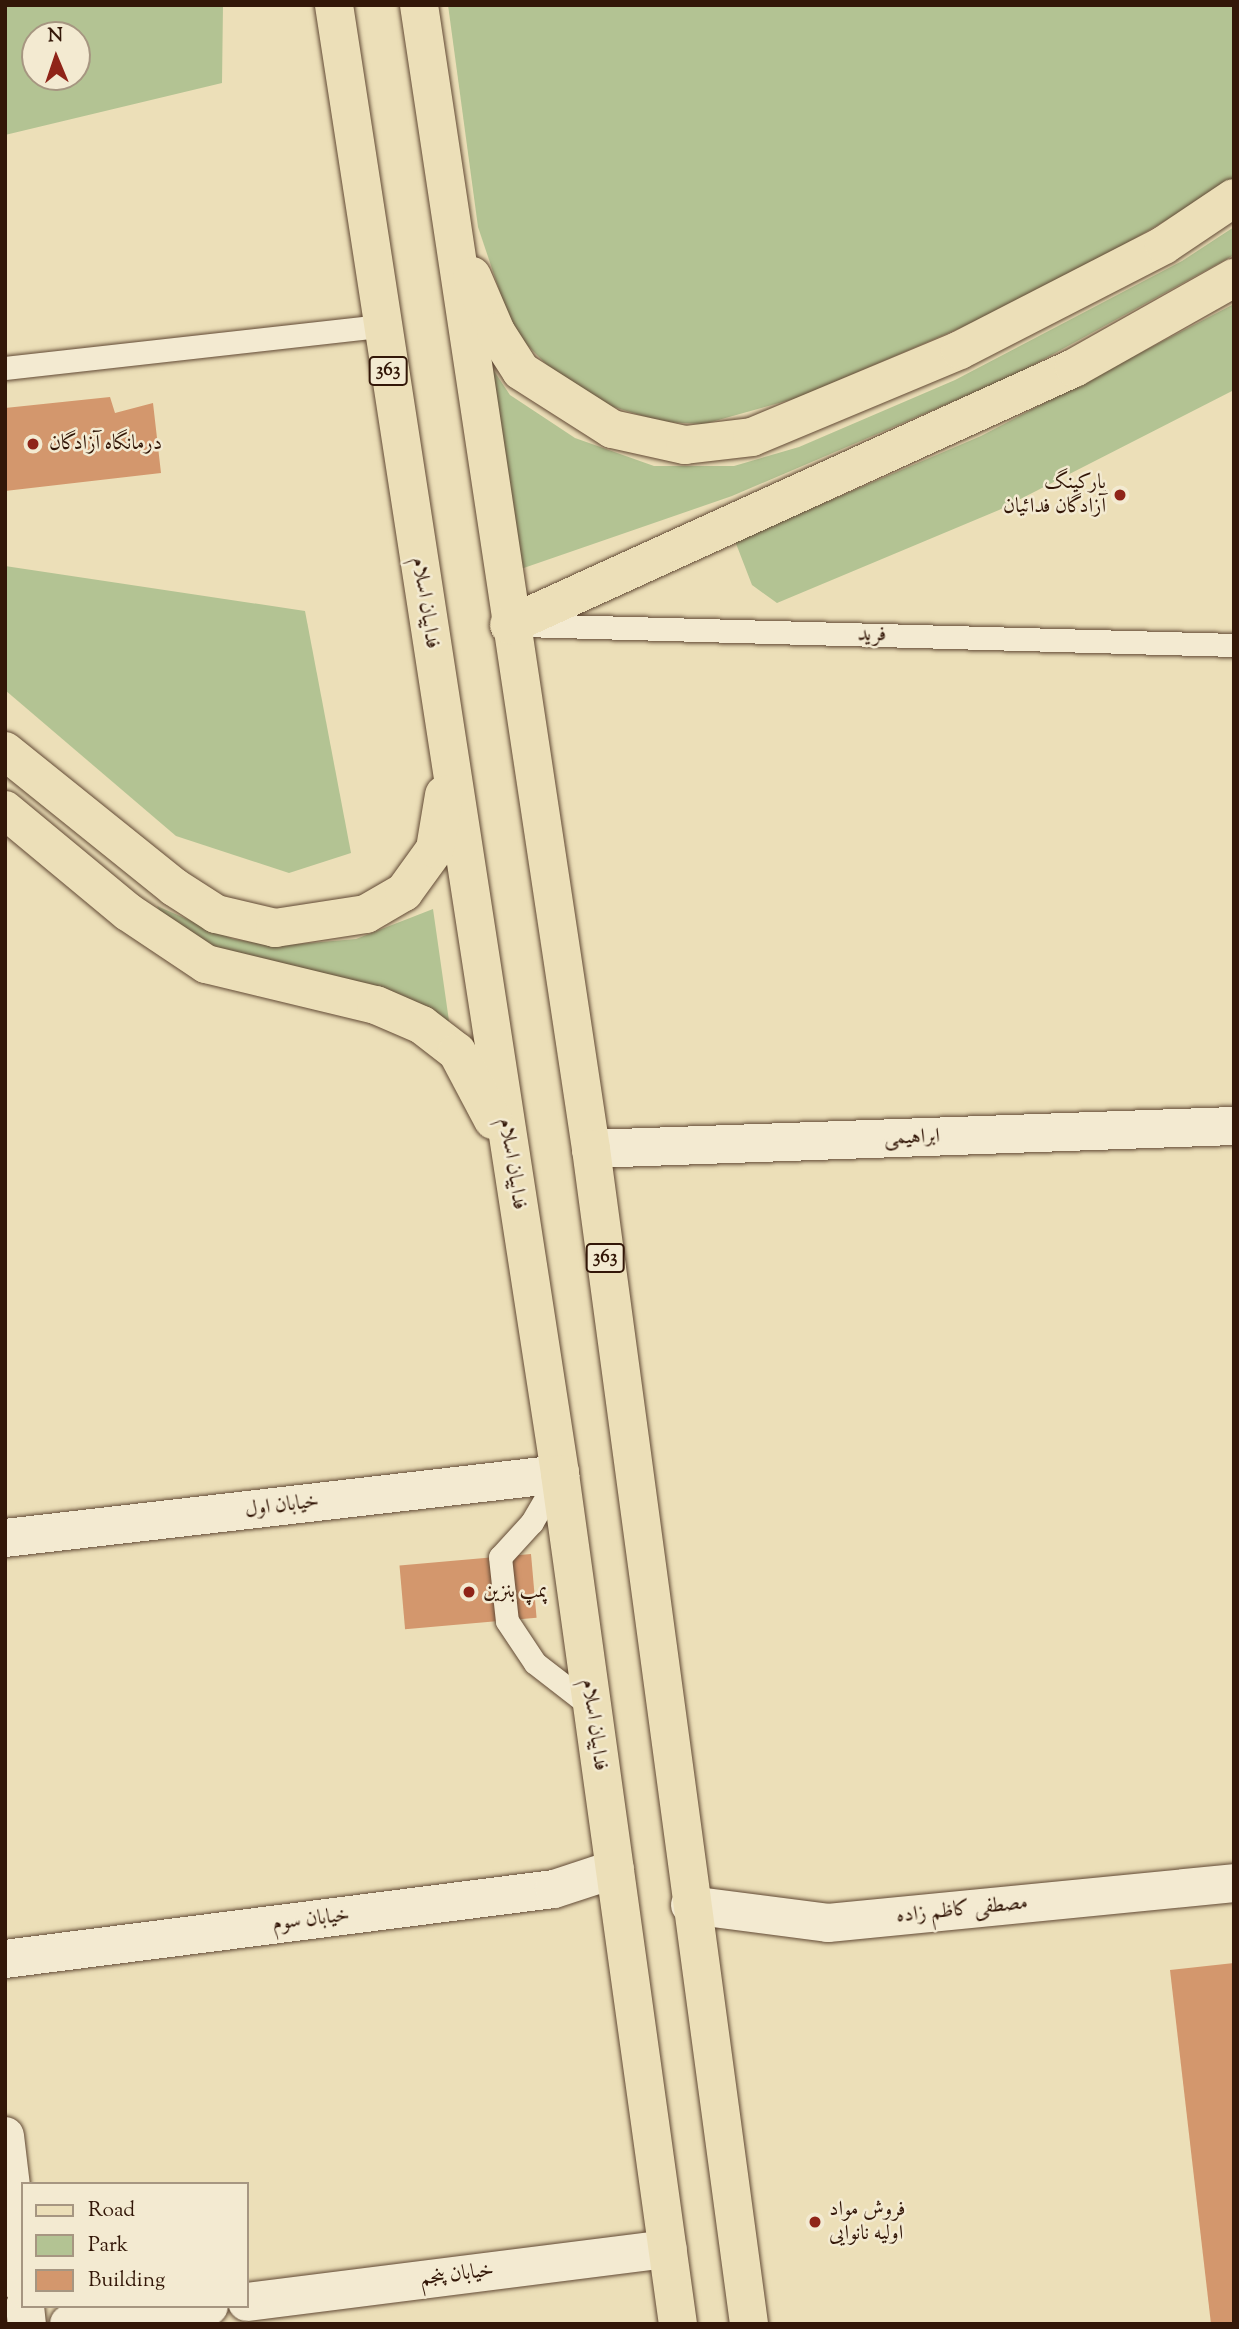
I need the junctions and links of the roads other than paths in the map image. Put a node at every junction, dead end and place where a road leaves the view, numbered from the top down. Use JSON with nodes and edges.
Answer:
{"nodes":[{"id":1,"x":334,"y":5,"type":"edge"},
{"id":2,"x":419,"y":5,"type":"edge"},
{"id":3,"x":445,"y":194,"type":"junction"},
{"id":4,"x":1234,"y":198,"type":"edge"},
{"id":5,"x":1234,"y":278,"type":"edge"},
{"id":6,"x":381,"y":326,"type":"junction"},
{"id":7,"x":5,"y":368,"type":"edge"},
{"id":8,"x":509,"y":625,"type":"junction"},
{"id":9,"x":1234,"y":645,"type":"edge"},
{"id":10,"x":446,"y":737,"type":"junction"},
{"id":11,"x":5,"y":751,"type":"edge"},
{"id":12,"x":5,"y":810,"type":"edge"},
{"id":13,"x":1234,"y":1126,"type":"edge"},
{"id":14,"x":591,"y":1149,"type":"junction"},
{"id":15,"x":513,"y":1174,"type":"junction"},
{"id":16,"x":560,"y":1474,"type":"junction"},
{"id":17,"x":5,"y":1538,"type":"edge"},
{"id":18,"x":592,"y":1707,"type":"junction"},
{"id":19,"x":615,"y":1869,"type":"junction"},
{"id":20,"x":1234,"y":1884,"type":"edge"},
{"id":21,"x":690,"y":1905,"type":"junction"},
{"id":22,"x":5,"y":1959,"type":"edge"},
{"id":23,"x":5,"y":2136,"type":"edge"},
{"id":24,"x":668,"y":2249,"type":"junction"},
{"id":25,"x":21,"y":2269,"type":"edge"},
{"id":26,"x":248,"y":2302,"type":"edge"},
{"id":27,"x":193,"y":2308,"type":"edge"},
{"id":28,"x":68,"y":2324,"type":"edge"},
{"id":29,"x":678,"y":2324,"type":"edge"},
{"id":30,"x":749,"y":2324,"type":"edge"}],
"edges":[{"from":1,"to":6,"type":"main road","name":"فداییان اسلام","number":"363"},
{"from":2,"to":3,"type":"main road","number":"363"},
{"from":3,"to":4,"type":"main road"},
{"from":3,"to":8,"type":"main road","number":"363"},
{"from":5,"to":8,"type":"main road"},
{"from":6,"to":7,"type":"lane"},
{"from":6,"to":10,"type":"main road","name":"فداییان اسلام","number":"363"},
{"from":8,"to":9,"type":"lane","name":"فرید"},
{"from":8,"to":14,"type":"main road","number":"363"},
{"from":10,"to":11,"type":"main road"},
{"from":10,"to":15,"type":"main road","name":"فداییان اسلام","number":"363"},
{"from":12,"to":15,"type":"main road"},
{"from":13,"to":14,"type":"street","name":"ابراهیمی"},
{"from":14,"to":21,"type":"main road","number":"363"},
{"from":15,"to":16,"type":"main road","name":"فداییان اسلام","number":"363"},
{"from":16,"to":17,"type":"street","name":"خیابان اول"},
{"from":16,"to":18,"type":"main road","name":"فداییان اسلام","number":"363"},
{"from":16,"to":18,"type":"lane"},
{"from":18,"to":19,"type":"main road","name":"فداییان اسلام","number":"363"},
{"from":19,"to":22,"type":"street","name":"خیابان سوم"},
{"from":19,"to":24,"type":"main road","name":"فداییان اسلام","number":"363"},
{"from":20,"to":21,"type":"street","name":"مصطفی کاظم زاده"},
{"from":21,"to":30,"type":"main road","number":"363"},
{"from":23,"to":25,"type":"street"},
{"from":24,"to":26,"type":"street","name":"خیابان پنجم"},
{"from":24,"to":29,"type":"main road","name":"فداییان اسلام","number":"363"},
{"from":27,"to":28,"type":"street"}]}
